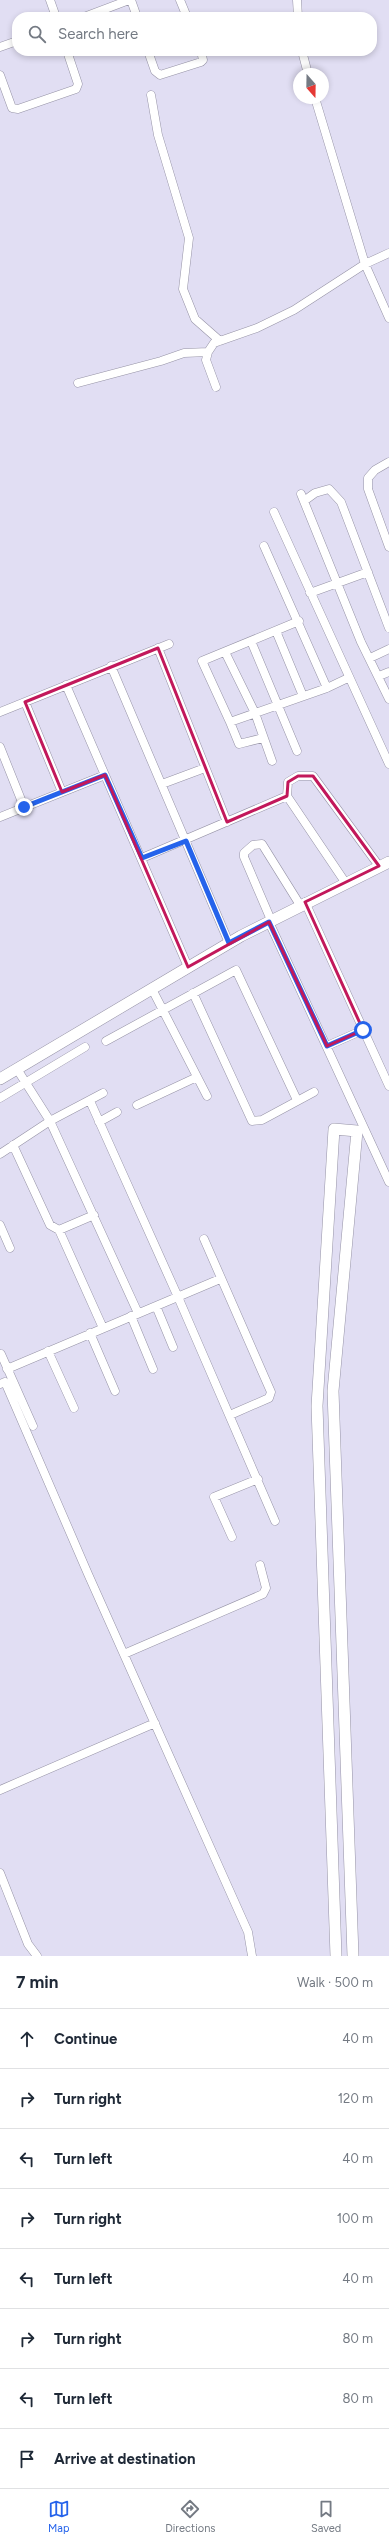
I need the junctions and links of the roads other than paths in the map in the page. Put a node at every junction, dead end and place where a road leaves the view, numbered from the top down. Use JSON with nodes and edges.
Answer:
{"nodes":[{"id":1,"x":50,"y":0,"type":"edge"},
{"id":2,"x":130,"y":0,"type":"edge"},
{"id":3,"x":180,"y":0,"type":"edge"},
{"id":4,"x":297,"y":0,"type":"edge"},
{"id":5,"x":54,"y":12,"type":"edge"},
{"id":6,"x":98,"y":12,"type":"edge"},
{"id":7,"x":135,"y":12,"type":"edge"},
{"id":8,"x":185,"y":12,"type":"edge"},
{"id":9,"x":298,"y":12,"type":"edge"},
{"id":10,"x":12,"y":43,"type":"edge"},
{"id":11,"x":0,"y":47,"type":"edge"},
{"id":12,"x":69,"y":56,"type":"edge"},
{"id":13,"x":150,"y":56,"type":"edge"},
{"id":14,"x":202,"y":56,"type":"edge"},
{"id":15,"x":303,"y":56,"type":"edge"},
{"id":16,"x":306,"y":68,"type":"edge"},
{"id":17,"x":0,"y":75,"type":"edge"},
{"id":18,"x":151,"y":95,"type":"dead end"},
{"id":19,"x":317,"y":104,"type":"edge"},
{"id":20,"x":389,"y":253,"type":"edge"},
{"id":21,"x":365,"y":264,"type":"junction"},
{"id":22,"x":389,"y":318,"type":"edge"},
{"id":23,"x":220,"y":341,"type":"junction"},
{"id":24,"x":208,"y":352,"type":"junction"},
{"id":25,"x":78,"y":383,"type":"dead end"},
{"id":26,"x":216,"y":387,"type":"dead end"},
{"id":27,"x":389,"y":462,"type":"edge"},
{"id":28,"x":274,"y":512,"type":"dead end"},
{"id":29,"x":264,"y":546,"type":"dead end"},
{"id":30,"x":389,"y":547,"type":"edge"},
{"id":31,"x":368,"y":572,"type":"junction"},
{"id":32,"x":338,"y":582,"type":"junction"},
{"id":33,"x":310,"y":593,"type":"junction"},
{"id":34,"x":299,"y":622,"type":"junction"},
{"id":35,"x":389,"y":628,"type":"edge"},
{"id":36,"x":276,"y":631,"type":"junction"},
{"id":37,"x":251,"y":641,"type":"junction"},
{"id":38,"x":169,"y":644,"type":"dead end"},
{"id":39,"x":158,"y":648,"type":"junction"},
{"id":40,"x":389,"y":649,"type":"edge"},
{"id":41,"x":225,"y":652,"type":"junction"},
{"id":42,"x":370,"y":658,"type":"junction"},
{"id":43,"x":111,"y":666,"type":"junction"},
{"id":44,"x":389,"y":672,"type":"edge"},
{"id":45,"x":379,"y":676,"type":"junction"},
{"id":46,"x":348,"y":678,"type":"junction"},
{"id":47,"x":66,"y":685,"type":"junction"},
{"id":48,"x":327,"y":688,"type":"junction"},
{"id":49,"x":303,"y":696,"type":"junction"},
{"id":50,"x":389,"y":699,"type":"edge"},
{"id":51,"x":25,"y":702,"type":"junction"},
{"id":52,"x":279,"y":705,"type":"junction"},
{"id":53,"x":0,"y":712,"type":"edge"},
{"id":54,"x":255,"y":713,"type":"junction"},
{"id":55,"x":230,"y":722,"type":"junction"},
{"id":56,"x":263,"y":738,"type":"junction"},
{"id":57,"x":0,"y":747,"type":"edge"},
{"id":58,"x":297,"y":751,"type":"dead end"},
{"id":59,"x":272,"y":761,"type":"dead end"},
{"id":60,"x":389,"y":764,"type":"edge"},
{"id":61,"x":205,"y":768,"type":"junction"},
{"id":62,"x":105,"y":775,"type":"junction"},
{"id":63,"x":162,"y":784,"type":"junction"},
{"id":64,"x":62,"y":792,"type":"junction"},
{"id":65,"x":287,"y":796,"type":"junction"},
{"id":66,"x":24,"y":807,"type":"junction"},
{"id":67,"x":0,"y":817,"type":"edge"},
{"id":68,"x":227,"y":822,"type":"junction"},
{"id":69,"x":186,"y":841,"type":"junction"},
{"id":70,"x":142,"y":858,"type":"junction"},
{"id":71,"x":384,"y":864,"type":"edge"},
{"id":72,"x":345,"y":882,"type":"junction"},
{"id":73,"x":303,"y":904,"type":"junction"},
{"id":74,"x":270,"y":921,"type":"junction"},
{"id":75,"x":229,"y":943,"type":"junction"},
{"id":76,"x":188,"y":967,"type":"junction"},
{"id":77,"x":152,"y":989,"type":"junction"},
{"id":78,"x":193,"y":993,"type":"junction"},
{"id":79,"x":164,"y":1009,"type":"junction"},
{"id":80,"x":363,"y":1030,"type":"junction"},
{"id":81,"x":106,"y":1041,"type":"dead end"},
{"id":82,"x":327,"y":1046,"type":"junction"},
{"id":83,"x":85,"y":1047,"type":"dead end"},
{"id":84,"x":17,"y":1069,"type":"junction"},
{"id":85,"x":197,"y":1076,"type":"junction"},
{"id":86,"x":0,"y":1079,"type":"edge"},
{"id":87,"x":26,"y":1083,"type":"junction"},
{"id":88,"x":389,"y":1086,"type":"edge"},
{"id":89,"x":103,"y":1092,"type":"dead end"},
{"id":90,"x":314,"y":1092,"type":"dead end"},
{"id":91,"x":206,"y":1096,"type":"dead end"},
{"id":92,"x":0,"y":1098,"type":"edge"},
{"id":93,"x":90,"y":1100,"type":"junction"},
{"id":94,"x":297,"y":1100,"type":"junction"},
{"id":95,"x":138,"y":1105,"type":"dead end"},
{"id":96,"x":117,"y":1112,"type":"dead end"},
{"id":97,"x":50,"y":1121,"type":"junction"},
{"id":98,"x":99,"y":1122,"type":"junction"},
{"id":99,"x":13,"y":1145,"type":"junction"},
{"id":100,"x":0,"y":1154,"type":"edge"},
{"id":101,"x":389,"y":1182,"type":"edge"},
{"id":102,"x":94,"y":1215,"type":"junction"},
{"id":103,"x":0,"y":1225,"type":"edge"},
{"id":104,"x":59,"y":1230,"type":"junction"},
{"id":105,"x":204,"y":1239,"type":"dead end"},
{"id":106,"x":10,"y":1248,"type":"dead end"},
{"id":107,"x":220,"y":1279,"type":"junction"},
{"id":108,"x":178,"y":1297,"type":"junction"},
{"id":109,"x":156,"y":1306,"type":"junction"},
{"id":110,"x":134,"y":1314,"type":"junction"},
{"id":111,"x":103,"y":1328,"type":"junction"},
{"id":112,"x":90,"y":1333,"type":"junction"},
{"id":113,"x":173,"y":1347,"type":"dead end"},
{"id":114,"x":48,"y":1351,"type":"junction"},
{"id":115,"x":1,"y":1354,"type":"dead end"},
{"id":116,"x":8,"y":1369,"type":"junction"},
{"id":117,"x":153,"y":1369,"type":"dead end"},
{"id":118,"x":0,"y":1384,"type":"edge"},
{"id":119,"x":115,"y":1391,"type":"dead end"},
{"id":120,"x":74,"y":1408,"type":"dead end"},
{"id":121,"x":230,"y":1415,"type":"junction"},
{"id":122,"x":33,"y":1426,"type":"dead end"},
{"id":123,"x":258,"y":1479,"type":"junction"},
{"id":124,"x":275,"y":1521,"type":"dead end"},
{"id":125,"x":232,"y":1537,"type":"dead end"},
{"id":126,"x":260,"y":1565,"type":"dead end"},
{"id":127,"x":124,"y":1654,"type":"junction"},
{"id":128,"x":155,"y":1724,"type":"junction"},
{"id":129,"x":0,"y":1790,"type":"edge"},
{"id":130,"x":0,"y":1873,"type":"edge"},
{"id":131,"x":37,"y":1956,"type":"edge"},
{"id":132,"x":252,"y":1956,"type":"edge"},
{"id":133,"x":336,"y":1956,"type":"edge"},
{"id":134,"x":353,"y":1956,"type":"edge"}],
"edges":[{"from":1,"to":5,"type":"street"},
{"from":2,"to":6,"type":"street"},
{"from":2,"to":7,"type":"street"},
{"from":3,"to":8,"type":"street"},
{"from":4,"to":9,"type":"street"},
{"from":10,"to":11,"type":"street"},
{"from":12,"to":17,"type":"street"},
{"from":13,"to":14,"type":"street"},
{"from":15,"to":16,"type":"street"},
{"from":18,"to":23,"type":"street"},
{"from":19,"to":21,"type":"street"},
{"from":20,"to":21,"type":"street"},
{"from":21,"to":22,"type":"street"},
{"from":21,"to":23,"type":"street"},
{"from":23,"to":24,"type":"street"},
{"from":24,"to":25,"type":"street"},
{"from":24,"to":26,"type":"street"},
{"from":27,"to":30,"type":"street"},
{"from":28,"to":33,"type":"street"},
{"from":29,"to":34,"type":"street"},
{"from":31,"to":32,"type":"street"},
{"from":31,"to":32,"type":"street"},
{"from":31,"to":35,"type":"street"},
{"from":32,"to":33,"type":"street"},
{"from":32,"to":42,"type":"street"},
{"from":33,"to":46,"type":"street"},
{"from":34,"to":36,"type":"street"},
{"from":34,"to":48,"type":"street"},
{"from":36,"to":37,"type":"street"},
{"from":36,"to":49,"type":"street"},
{"from":37,"to":41,"type":"street"},
{"from":37,"to":52,"type":"street"},
{"from":38,"to":39,"type":"street"},
{"from":39,"to":43,"type":"street"},
{"from":39,"to":61,"type":"street"},
{"from":40,"to":42,"type":"street"},
{"from":41,"to":54,"type":"street"},
{"from":41,"to":55,"type":"street"},
{"from":42,"to":45,"type":"street"},
{"from":43,"to":47,"type":"street"},
{"from":43,"to":63,"type":"street"},
{"from":44,"to":45,"type":"street"},
{"from":45,"to":50,"type":"street"},
{"from":46,"to":48,"type":"street"},
{"from":46,"to":60,"type":"street"},
{"from":47,"to":51,"type":"street"},
{"from":47,"to":62,"type":"street"},
{"from":48,"to":49,"type":"street"},
{"from":49,"to":52,"type":"street"},
{"from":51,"to":53,"type":"street"},
{"from":51,"to":64,"type":"street"},
{"from":52,"to":54,"type":"street"},
{"from":52,"to":58,"type":"street"},
{"from":54,"to":55,"type":"street"},
{"from":54,"to":56,"type":"street"},
{"from":55,"to":56,"type":"street"},
{"from":56,"to":59,"type":"street"},
{"from":57,"to":66,"type":"street"},
{"from":61,"to":63,"type":"street"},
{"from":61,"to":68,"type":"street"},
{"from":62,"to":64,"type":"street"},
{"from":62,"to":70,"type":"street"},
{"from":63,"to":69,"type":"street"},
{"from":64,"to":66,"type":"street"},
{"from":65,"to":68,"type":"street"},
{"from":65,"to":71,"type":"street"},
{"from":65,"to":72,"type":"street"},
{"from":66,"to":67,"type":"street"},
{"from":68,"to":69,"type":"street"},
{"from":69,"to":70,"type":"street"},
{"from":69,"to":75,"type":"street"},
{"from":70,"to":76,"type":"street"},
{"from":71,"to":72,"type":"street"},
{"from":72,"to":73,"type":"street"},
{"from":73,"to":74,"type":"street"},
{"from":73,"to":74,"type":"street"},
{"from":73,"to":80,"type":"street"},
{"from":74,"to":75,"type":"street"},
{"from":74,"to":82,"type":"street"},
{"from":75,"to":76,"type":"street"},
{"from":76,"to":77,"type":"street"},
{"from":77,"to":79,"type":"street"},
{"from":77,"to":84,"type":"street"},
{"from":78,"to":79,"type":"street"},
{"from":78,"to":94,"type":"street"},
{"from":78,"to":94,"type":"street"},
{"from":79,"to":81,"type":"street"},
{"from":79,"to":85,"type":"street"},
{"from":80,"to":82,"type":"street"},
{"from":80,"to":88,"type":"street"},
{"from":82,"to":101,"type":"street"},
{"from":83,"to":87,"type":"street"},
{"from":84,"to":86,"type":"street"},
{"from":84,"to":87,"type":"street"},
{"from":85,"to":91,"type":"street"},
{"from":85,"to":95,"type":"street"},
{"from":87,"to":92,"type":"street"},
{"from":87,"to":97,"type":"street"},
{"from":89,"to":93,"type":"street"},
{"from":90,"to":94,"type":"street"},
{"from":93,"to":97,"type":"street"},
{"from":93,"to":98,"type":"street"},
{"from":96,"to":98,"type":"street"},
{"from":97,"to":99,"type":"street"},
{"from":97,"to":102,"type":"street"},
{"from":98,"to":108,"type":"street"},
{"from":99,"to":100,"type":"street"},
{"from":99,"to":104,"type":"street"},
{"from":102,"to":104,"type":"street"},
{"from":102,"to":110,"type":"street"},
{"from":103,"to":106,"type":"street"},
{"from":104,"to":111,"type":"street"},
{"from":105,"to":107,"type":"street"},
{"from":107,"to":108,"type":"street"},
{"from":107,"to":121,"type":"street"},
{"from":108,"to":109,"type":"street"},
{"from":108,"to":121,"type":"street"},
{"from":109,"to":110,"type":"street"},
{"from":109,"to":113,"type":"street"},
{"from":110,"to":111,"type":"street"},
{"from":110,"to":117,"type":"street"},
{"from":111,"to":112,"type":"street"},
{"from":112,"to":114,"type":"street"},
{"from":112,"to":119,"type":"street"},
{"from":114,"to":116,"type":"street"},
{"from":114,"to":120,"type":"street"},
{"from":115,"to":116,"type":"street"},
{"from":116,"to":122,"type":"street"},
{"from":118,"to":127,"type":"street"},
{"from":121,"to":123,"type":"street"},
{"from":123,"to":124,"type":"street"},
{"from":123,"to":125,"type":"street"},
{"from":126,"to":127,"type":"street"},
{"from":127,"to":128,"type":"street"},
{"from":128,"to":129,"type":"street"},
{"from":128,"to":132,"type":"street"},
{"from":130,"to":131,"type":"street"},
{"from":133,"to":134,"type":"street"}]}
